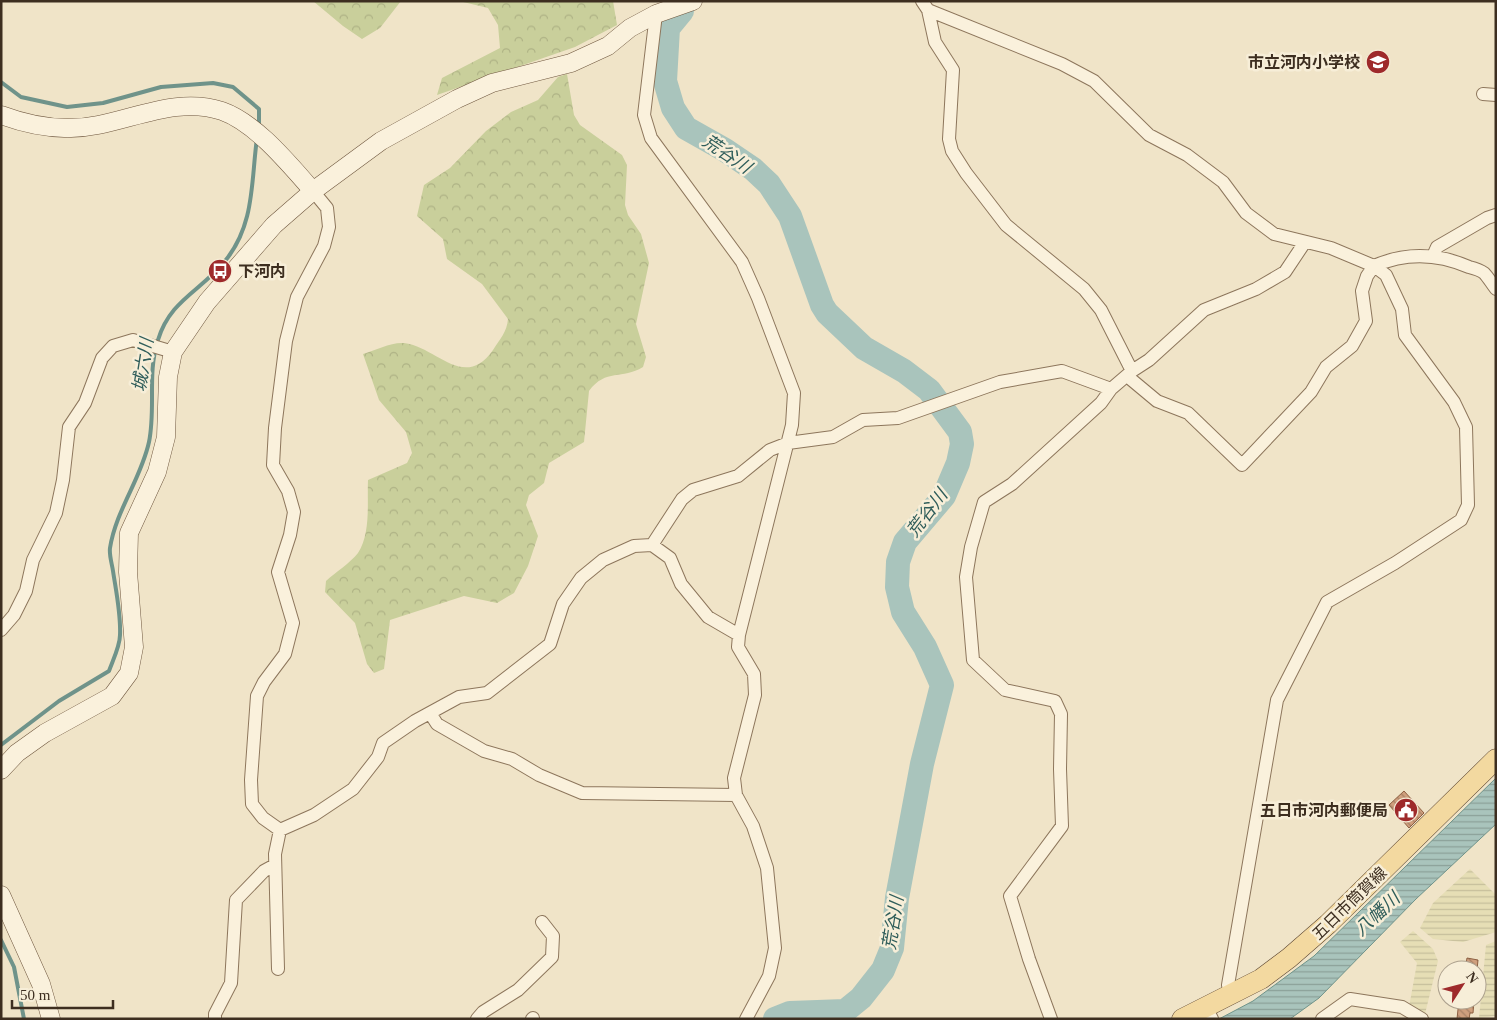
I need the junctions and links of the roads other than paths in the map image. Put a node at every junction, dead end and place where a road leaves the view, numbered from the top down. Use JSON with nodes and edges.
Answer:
{"nodes":[{"id":1,"x":693,"y":1,"type":"edge"},
{"id":2,"x":925,"y":6,"type":"edge"},
{"id":3,"x":656,"y":14,"type":"junction"},
{"id":4,"x":1,"y":115,"type":"edge"},
{"id":5,"x":313,"y":191,"type":"junction"},
{"id":6,"x":1496,"y":215,"type":"edge"},
{"id":7,"x":1305,"y":242,"type":"junction"},
{"id":8,"x":1433,"y":256,"type":"junction"},
{"id":9,"x":1374,"y":266,"type":"junction"},
{"id":10,"x":1496,"y":289,"type":"edge"},
{"id":11,"x":170,"y":352,"type":"junction"},
{"id":12,"x":1130,"y":373,"type":"junction"},
{"id":13,"x":1111,"y":389,"type":"junction"},
{"id":14,"x":788,"y":443,"type":"junction"},
{"id":15,"x":652,"y":545,"type":"junction"},
{"id":16,"x":1,"y":630,"type":"edge"},
{"id":17,"x":739,"y":635,"type":"junction"},
{"id":18,"x":430,"y":714,"type":"junction"},
{"id":19,"x":1496,"y":760,"type":"edge"},
{"id":20,"x":1,"y":770,"type":"edge"},
{"id":21,"x":736,"y":795,"type":"junction"},
{"id":22,"x":280,"y":830,"type":"junction"},
{"id":23,"x":275,"y":865,"type":"junction"},
{"id":24,"x":1,"y":895,"type":"edge"},
{"id":25,"x":542,"y":922,"type":"dead end"},
{"id":26,"x":278,"y":969,"type":"dead end"},
{"id":27,"x":1217,"y":1002,"type":"edge"},
{"id":28,"x":51,"y":1019,"type":"edge"},
{"id":29,"x":215,"y":1019,"type":"edge"},
{"id":30,"x":477,"y":1019,"type":"edge"},
{"id":31,"x":746,"y":1019,"type":"edge"},
{"id":32,"x":1051,"y":1019,"type":"edge"},
{"id":33,"x":1182,"y":1019,"type":"edge"},
{"id":34,"x":1322,"y":1019,"type":"edge"},
{"id":35,"x":1422,"y":1019,"type":"edge"}],
"edges":[{"from":1,"to":3,"type":"street"},
{"from":2,"to":7,"type":"street"},
{"from":2,"to":12,"type":"street"},
{"from":3,"to":5,"type":"street"},
{"from":3,"to":14,"type":"street"},
{"from":4,"to":5,"type":"street"},
{"from":5,"to":11,"type":"street"},
{"from":5,"to":22,"type":"street"},
{"from":6,"to":8,"type":"street"},
{"from":7,"to":9,"type":"street"},
{"from":7,"to":12,"type":"street"},
{"from":8,"to":9,"type":"street"},
{"from":8,"to":10,"type":"street"},
{"from":9,"to":12,"type":"street"},
{"from":9,"to":27,"type":"street"},
{"from":11,"to":16,"type":"street"},
{"from":11,"to":20,"type":"street"},
{"from":12,"to":13,"type":"street"},
{"from":13,"to":14,"type":"street"},
{"from":13,"to":32,"type":"street"},
{"from":14,"to":15,"type":"street"},
{"from":14,"to":17,"type":"street"},
{"from":15,"to":17,"type":"street"},
{"from":15,"to":18,"type":"street"},
{"from":17,"to":21,"type":"street"},
{"from":18,"to":21,"type":"street"},
{"from":18,"to":22,"type":"street"},
{"from":19,"to":27,"type":"main road","name":"五日市筒賀線"},
{"from":21,"to":31,"type":"street"},
{"from":22,"to":23,"type":"street"},
{"from":23,"to":26,"type":"street"},
{"from":23,"to":29,"type":"street"},
{"from":24,"to":28,"type":"street"},
{"from":25,"to":30,"type":"street"},
{"from":27,"to":33,"type":"main road","name":"五日市筒賀線"},
{"from":34,"to":35,"type":"street"}]}
